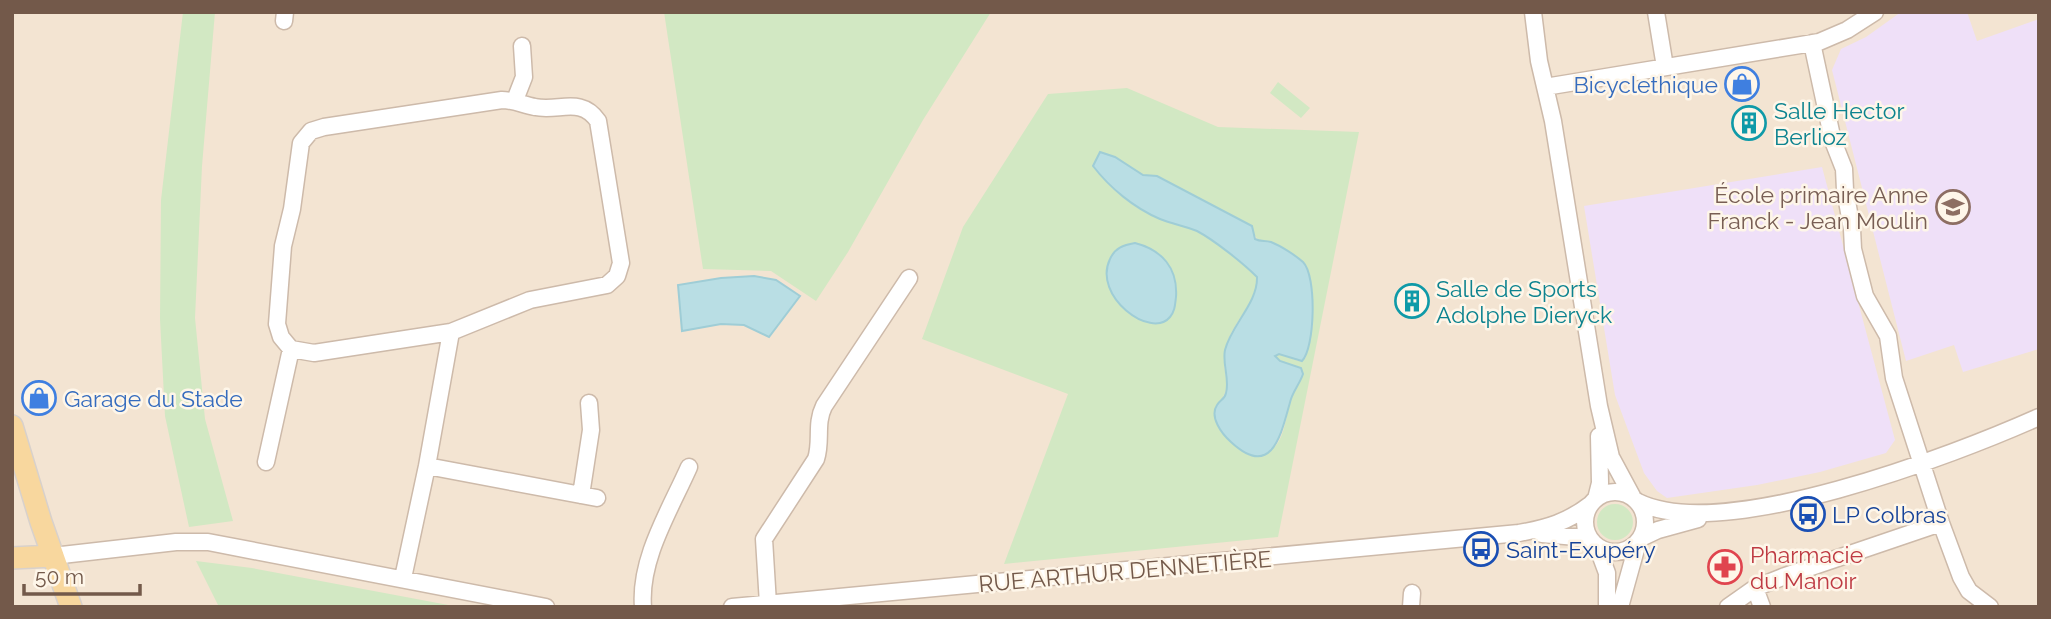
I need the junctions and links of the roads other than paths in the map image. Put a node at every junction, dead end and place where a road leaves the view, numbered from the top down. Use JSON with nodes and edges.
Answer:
{"nodes":[{"id":1,"x":1533,"y":12,"type":"edge"},
{"id":2,"x":1656,"y":12,"type":"edge"},
{"id":3,"x":1875,"y":12,"type":"edge"},
{"id":4,"x":1812,"y":43,"type":"junction"},
{"id":5,"x":522,"y":46,"type":"dead end"},
{"id":6,"x":1665,"y":67,"type":"junction"},
{"id":7,"x":1545,"y":87,"type":"junction"},
{"id":8,"x":515,"y":100,"type":"junction"},
{"id":9,"x":909,"y":278,"type":"dead end"},
{"id":10,"x":451,"y":332,"type":"junction"},
{"id":11,"x":291,"y":349,"type":"junction"},
{"id":12,"x":589,"y":403,"type":"dead end"},
{"id":13,"x":1599,"y":405,"type":"junction"},
{"id":14,"x":2039,"y":417,"type":"edge"},
{"id":15,"x":12,"y":425,"type":"edge"},
{"id":16,"x":266,"y":461,"type":"dead end"},
{"id":17,"x":12,"y":464,"type":"edge"},
{"id":18,"x":1922,"y":464,"type":"junction"},
{"id":19,"x":427,"y":466,"type":"junction"},
{"id":20,"x":689,"y":467,"type":"dead end"},
{"id":21,"x":1635,"y":499,"type":"junction"},
{"id":22,"x":1593,"y":501,"type":"junction"},
{"id":23,"x":1725,"y":512,"type":"junction"},
{"id":24,"x":1941,"y":523,"type":"junction"},
{"id":25,"x":1519,"y":534,"type":"junction"},
{"id":26,"x":1639,"y":540,"type":"junction"},
{"id":27,"x":1595,"y":544,"type":"junction"},
{"id":28,"x":46,"y":556,"type":"junction"},
{"id":29,"x":12,"y":558,"type":"edge"},
{"id":30,"x":403,"y":578,"type":"junction"},
{"id":31,"x":1755,"y":588,"type":"junction"},
{"id":32,"x":919,"y":590,"type":"junction"},
{"id":33,"x":768,"y":604,"type":"junction"},
{"id":34,"x":58,"y":607,"type":"edge"},
{"id":35,"x":72,"y":607,"type":"edge"},
{"id":36,"x":546,"y":607,"type":"edge"},
{"id":37,"x":643,"y":607,"type":"edge"},
{"id":38,"x":732,"y":607,"type":"edge"},
{"id":39,"x":924,"y":607,"type":"edge"},
{"id":40,"x":1607,"y":607,"type":"edge"},
{"id":41,"x":1620,"y":607,"type":"edge"},
{"id":42,"x":1728,"y":607,"type":"edge"},
{"id":43,"x":1762,"y":607,"type":"edge"},
{"id":44,"x":1990,"y":607,"type":"edge"}],
"edges":[{"from":1,"to":7,"type":"street"},
{"from":2,"to":6,"type":"street"},
{"from":3,"to":4,"type":"street"},
{"from":4,"to":6,"type":"street"},
{"from":4,"to":18,"type":"street"},
{"from":5,"to":8,"type":"street"},
{"from":6,"to":7,"type":"street"},
{"from":7,"to":13,"type":"street"},
{"from":8,"to":10,"type":"street"},
{"from":8,"to":11,"type":"street"},
{"from":9,"to":33,"type":"street"},
{"from":10,"to":11,"type":"street"},
{"from":10,"to":19,"type":"street"},
{"from":11,"to":16,"type":"street"},
{"from":12,"to":19,"type":"street"},
{"from":13,"to":21,"type":"street"},
{"from":13,"to":22,"type":"street"},
{"from":14,"to":18,"type":"street"},
{"from":15,"to":28,"type":"main road"},
{"from":17,"to":28,"type":"main road"},
{"from":18,"to":23,"type":"street"},
{"from":18,"to":24,"type":"street"},
{"from":19,"to":30,"type":"street"},
{"from":20,"to":37,"type":"street"},
{"from":21,"to":22,"type":"street"},
{"from":21,"to":23,"type":"street"},
{"from":21,"to":26,"type":"street"},
{"from":22,"to":25,"type":"street","name":"RUE ARTHUR DENNETIÈRE"},
{"from":22,"to":27,"type":"street"},
{"from":23,"to":26,"type":"street"},
{"from":24,"to":31,"type":"street"},
{"from":24,"to":44,"type":"street"},
{"from":25,"to":27,"type":"street","name":"RUE ARTHUR DENNETIÈRE"},
{"from":25,"to":32,"type":"street","name":"RUE ARTHUR DENNETIÈRE"},
{"from":26,"to":27,"type":"street"},
{"from":26,"to":41,"type":"street"},
{"from":27,"to":40,"type":"street"},
{"from":28,"to":29,"type":"main road"},
{"from":28,"to":30,"type":"street"},
{"from":28,"to":34,"type":"main road"},
{"from":28,"to":35,"type":"main road"},
{"from":30,"to":36,"type":"street"},
{"from":31,"to":42,"type":"street"},
{"from":31,"to":43,"type":"street"},
{"from":32,"to":33,"type":"street","name":"RUE ARTHUR DENNETIÈRE"},
{"from":32,"to":39,"type":"street"},
{"from":33,"to":38,"type":"street","name":"RUE ARTHUR DENNETIÈRE"}]}
